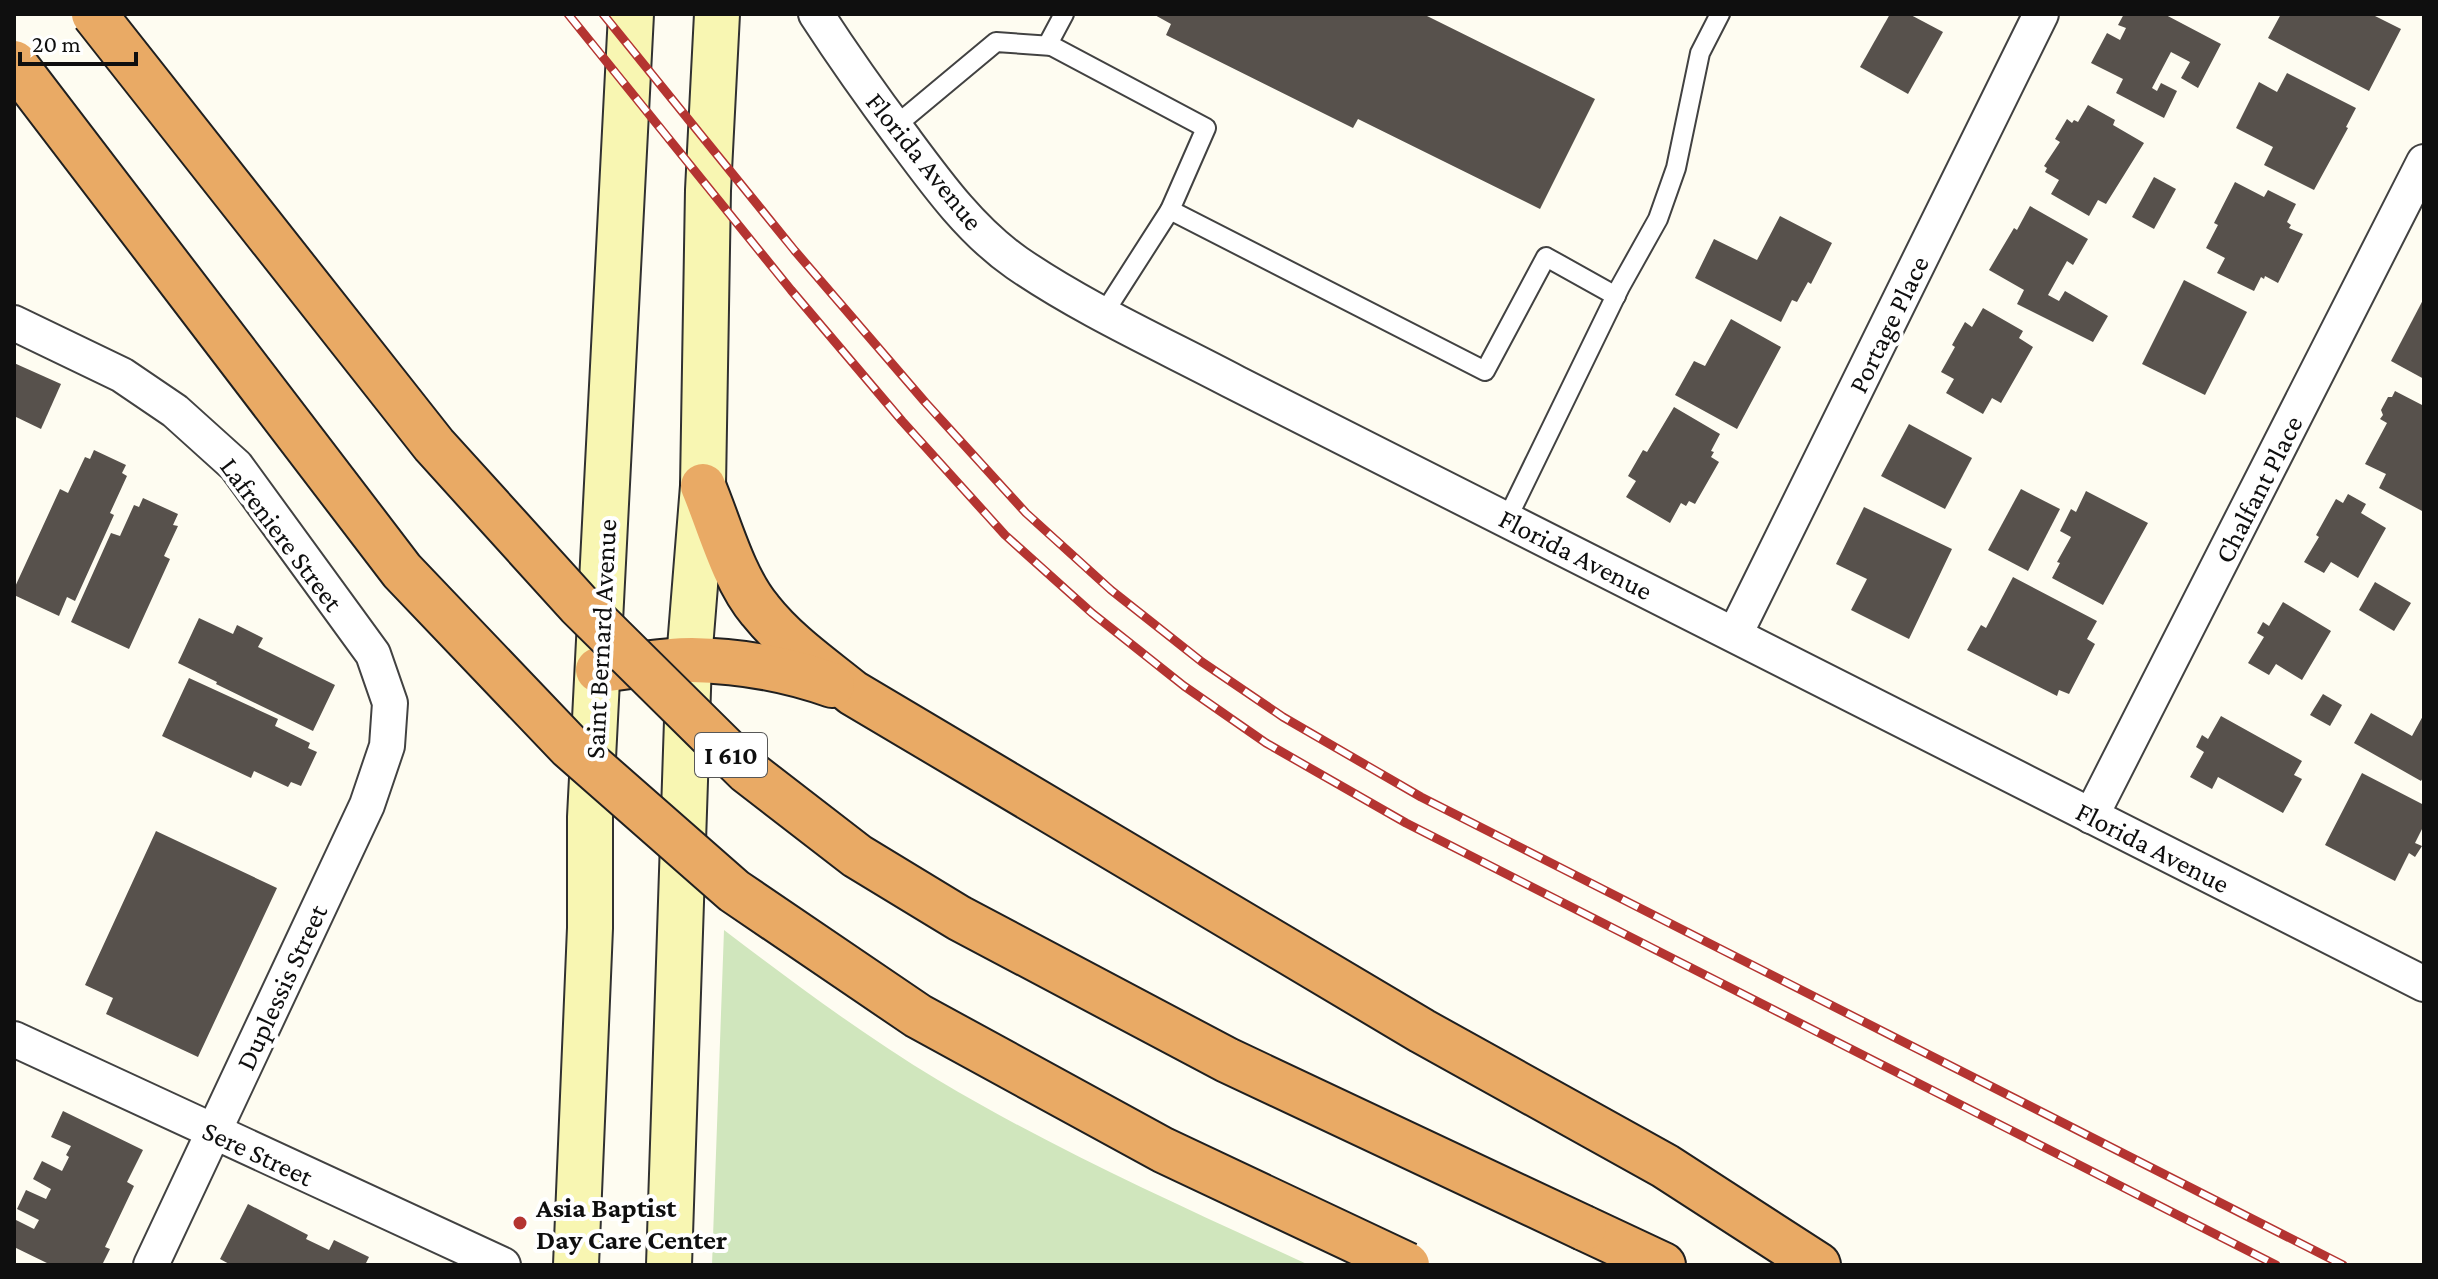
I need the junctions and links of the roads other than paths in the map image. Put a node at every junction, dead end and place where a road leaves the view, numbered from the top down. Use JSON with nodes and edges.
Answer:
{"nodes":[{"id":1,"x":94,"y":14,"type":"edge"},
{"id":2,"x":631,"y":14,"type":"edge"},
{"id":3,"x":717,"y":14,"type":"edge"},
{"id":4,"x":816,"y":14,"type":"edge"},
{"id":5,"x":1064,"y":14,"type":"edge"},
{"id":6,"x":1720,"y":14,"type":"edge"},
{"id":7,"x":2041,"y":14,"type":"edge"},
{"id":8,"x":1052,"y":46,"type":"junction"},
{"id":9,"x":14,"y":63,"type":"edge"},
{"id":10,"x":894,"y":127,"type":"junction"},
{"id":11,"x":2424,"y":162,"type":"edge"},
{"id":12,"x":1170,"y":210,"type":"junction"},
{"id":13,"x":1616,"y":296,"type":"junction"},
{"id":14,"x":1104,"y":313,"type":"junction"},
{"id":15,"x":14,"y":323,"type":"edge"},
{"id":16,"x":703,"y":486,"type":"junction"},
{"id":17,"x":1507,"y":519,"type":"junction"},
{"id":18,"x":1735,"y":634,"type":"junction"},
{"id":19,"x":689,"y":660,"type":"junction"},
{"id":20,"x":598,"y":670,"type":"junction"},
{"id":21,"x":853,"y":693,"type":"junction"},
{"id":22,"x":390,"y":703,"type":"joint"},
{"id":23,"x":2091,"y":816,"type":"junction"},
{"id":24,"x":2424,"y":984,"type":"edge"},
{"id":25,"x":14,"y":1039,"type":"edge"},
{"id":26,"x":212,"y":1132,"type":"junction"},
{"id":27,"x":151,"y":1265,"type":"edge"},
{"id":28,"x":503,"y":1265,"type":"edge"},
{"id":29,"x":576,"y":1265,"type":"edge"},
{"id":30,"x":669,"y":1265,"type":"edge"},
{"id":31,"x":1407,"y":1265,"type":"edge"},
{"id":32,"x":1663,"y":1265,"type":"edge"},
{"id":33,"x":1818,"y":1265,"type":"edge"}],
"edges":[{"from":1,"to":32,"type":"highway","number":"I 610","bridge":true},
{"from":2,"to":20,"type":"street","name":"Saint Bernard Avenue"},
{"from":3,"to":16,"type":"street"},
{"from":4,"to":10,"type":"street","name":"Florida Avenue"},
{"from":5,"to":8,"type":"lane"},
{"from":6,"to":13,"type":"lane"},
{"from":7,"to":18,"type":"street","name":"Portage Place"},
{"from":8,"to":10,"type":"lane"},
{"from":8,"to":12,"type":"lane"},
{"from":9,"to":31,"type":"highway","bridge":true},
{"from":10,"to":14,"type":"street","name":"Florida Avenue"},
{"from":11,"to":23,"type":"street","name":"Chalfant Place"},
{"from":12,"to":13,"type":"lane"},
{"from":12,"to":14,"type":"lane"},
{"from":13,"to":17,"type":"lane"},
{"from":14,"to":17,"type":"street","name":"Florida Avenue"},
{"from":15,"to":22,"type":"street","name":"Lafreniere Street"},
{"from":16,"to":19,"type":"street"},
{"from":16,"to":21,"type":"highway"},
{"from":17,"to":18,"type":"street","name":"Florida Avenue"},
{"from":18,"to":23,"type":"street","name":"Florida Avenue"},
{"from":19,"to":20,"type":"highway"},
{"from":19,"to":21,"type":"highway"},
{"from":19,"to":30,"type":"street"},
{"from":20,"to":29,"type":"street","name":"Saint Bernard Avenue"},
{"from":21,"to":33,"type":"highway"},
{"from":22,"to":26,"type":"street","name":"Duplessis Street"},
{"from":23,"to":24,"type":"street","name":"Florida Avenue"},
{"from":25,"to":26,"type":"street","name":"Sere Street"},
{"from":26,"to":27,"type":"street","name":"Duplessis Street"},
{"from":26,"to":28,"type":"street","name":"Sere Street"}]}
